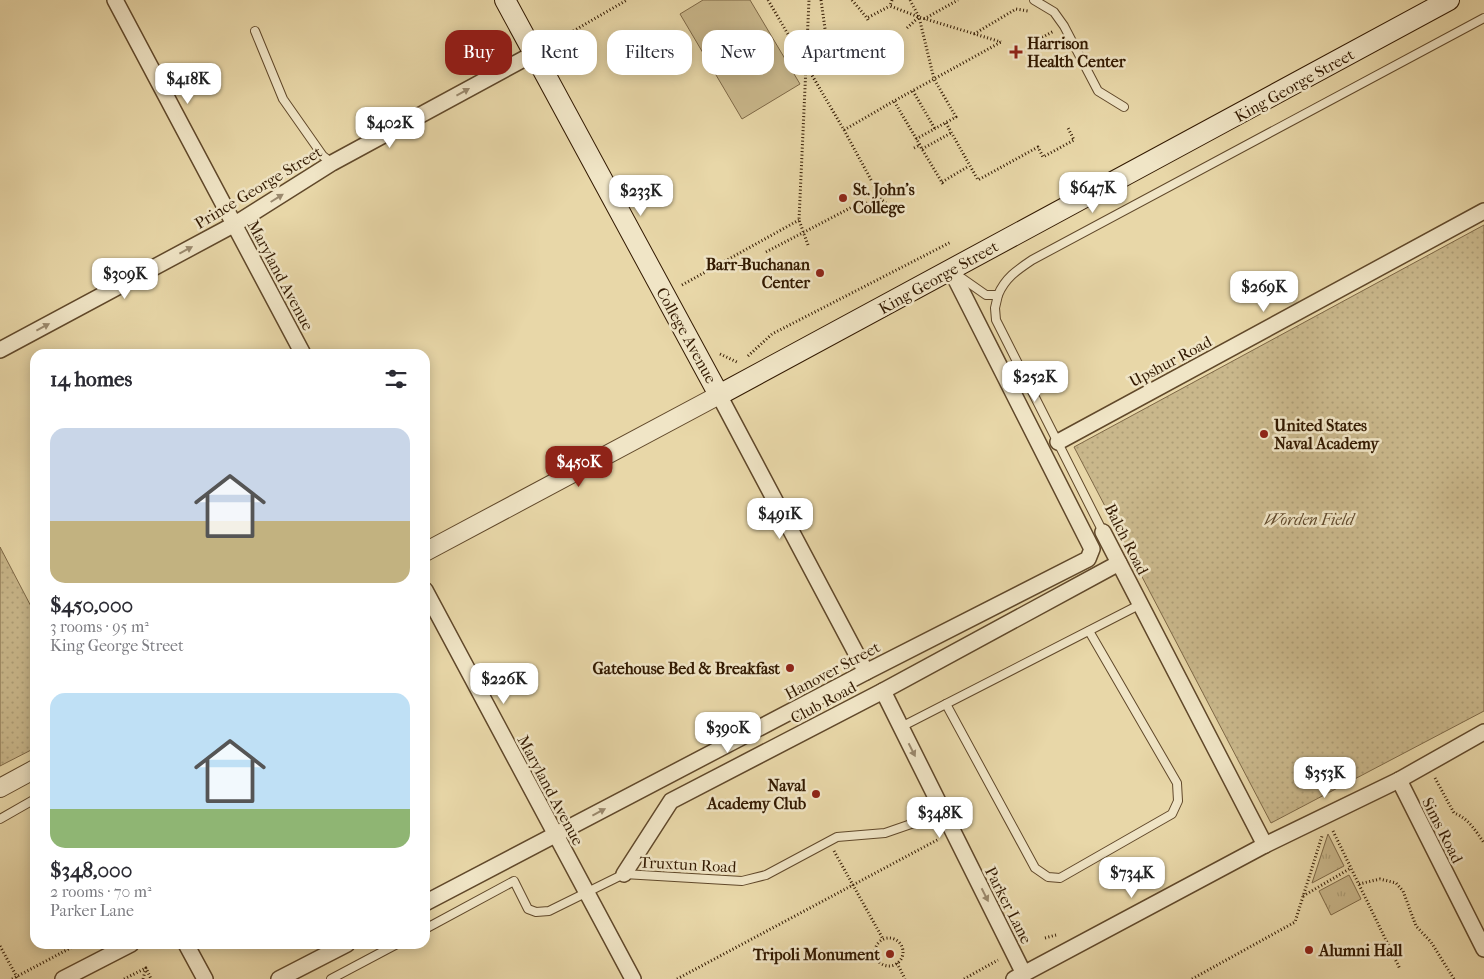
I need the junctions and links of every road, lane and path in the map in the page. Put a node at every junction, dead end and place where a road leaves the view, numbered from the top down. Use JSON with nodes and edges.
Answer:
{"nodes":[{"id":1,"x":115,"y":0,"type":"edge"},
{"id":2,"x":504,"y":0,"type":"edge"},
{"id":3,"x":627,"y":0,"type":"edge"},
{"id":4,"x":768,"y":0,"type":"edge"},
{"id":5,"x":809,"y":0,"type":"edge"},
{"id":6,"x":821,"y":0,"type":"edge"},
{"id":7,"x":852,"y":0,"type":"edge"},
{"id":8,"x":892,"y":0,"type":"edge"},
{"id":9,"x":910,"y":0,"type":"edge"},
{"id":10,"x":958,"y":0,"type":"edge"},
{"id":11,"x":1034,"y":0,"type":"edge"},
{"id":12,"x":1449,"y":0,"type":"edge"},
{"id":13,"x":890,"y":6,"type":"junction"},
{"id":14,"x":1030,"y":12,"type":"dead end"},
{"id":15,"x":919,"y":18,"type":"junction"},
{"id":16,"x":1484,"y":18,"type":"edge"},
{"id":17,"x":924,"y":19,"type":"junction"},
{"id":18,"x":1048,"y":26,"type":"dead end"},
{"id":19,"x":907,"y":28,"type":"dead end"},
{"id":20,"x":575,"y":30,"type":"edge"},
{"id":21,"x":786,"y":30,"type":"edge"},
{"id":22,"x":808,"y":30,"type":"edge"},
{"id":23,"x":825,"y":30,"type":"edge"},
{"id":24,"x":255,"y":31,"type":"dead end"},
{"id":25,"x":1053,"y":32,"type":"dead end"},
{"id":26,"x":522,"y":34,"type":"edge"},
{"id":27,"x":974,"y":34,"type":"junction"},
{"id":28,"x":522,"y":60,"type":"edge"},
{"id":29,"x":544,"y":75,"type":"edge"},
{"id":30,"x":806,"y":75,"type":"edge"},
{"id":31,"x":813,"y":75,"type":"edge"},
{"id":32,"x":934,"y":79,"type":"junction"},
{"id":33,"x":913,"y":90,"type":"junction"},
{"id":34,"x":894,"y":101,"type":"junction"},
{"id":35,"x":1124,"y":106,"type":"dead end"},
{"id":36,"x":946,"y":123,"type":"junction"},
{"id":37,"x":1068,"y":128,"type":"dead end"},
{"id":38,"x":934,"y":129,"type":"junction"},
{"id":39,"x":844,"y":130,"type":"junction"},
{"id":40,"x":951,"y":133,"type":"junction"},
{"id":41,"x":916,"y":139,"type":"junction"},
{"id":42,"x":921,"y":147,"type":"junction"},
{"id":43,"x":912,"y":149,"type":"dead end"},
{"id":44,"x":332,"y":163,"type":"junction"},
{"id":45,"x":968,"y":166,"type":"junction"},
{"id":46,"x":882,"y":200,"type":"junction"},
{"id":47,"x":1484,"y":211,"type":"edge"},
{"id":48,"x":900,"y":214,"type":"dead end"},
{"id":49,"x":799,"y":220,"type":"junction"},
{"id":50,"x":235,"y":224,"type":"junction"},
{"id":51,"x":802,"y":234,"type":"junction"},
{"id":52,"x":951,"y":242,"type":"dead end"},
{"id":53,"x":808,"y":246,"type":"dead end"},
{"id":54,"x":766,"y":252,"type":"dead end"},
{"id":55,"x":951,"y":270,"type":"junction"},
{"id":56,"x":684,"y":294,"type":"dead end"},
{"id":57,"x":998,"y":295,"type":"junction"},
{"id":58,"x":300,"y":349,"type":"edge"},
{"id":59,"x":0,"y":350,"type":"edge"},
{"id":60,"x":715,"y":350,"type":"dead end"},
{"id":61,"x":719,"y":395,"type":"junction"},
{"id":62,"x":1058,"y":442,"type":"junction"},
{"id":63,"x":1103,"y":532,"type":"joint"},
{"id":64,"x":430,"y":549,"type":"edge"},
{"id":65,"x":1119,"y":562,"type":"junction"},
{"id":66,"x":430,"y":599,"type":"edge"},
{"id":67,"x":1141,"y":604,"type":"junction"},
{"id":68,"x":1089,"y":631,"type":"junction"},
{"id":69,"x":866,"y":672,"type":"junction"},
{"id":70,"x":883,"y":691,"type":"junction"},
{"id":71,"x":946,"y":704,"type":"junction"},
{"id":72,"x":901,"y":727,"type":"junction"},
{"id":73,"x":1484,"y":732,"type":"edge"},
{"id":74,"x":30,"y":772,"type":"edge"},
{"id":75,"x":1430,"y":777,"type":"dead end"},
{"id":76,"x":1399,"y":780,"type":"junction"},
{"id":77,"x":0,"y":788,"type":"edge"},
{"id":78,"x":30,"y":802,"type":"edge"},
{"id":79,"x":941,"y":807,"type":"junction"},
{"id":80,"x":0,"y":819,"type":"edge"},
{"id":81,"x":1331,"y":828,"type":"dead end"},
{"id":82,"x":953,"y":831,"type":"junction"},
{"id":83,"x":1323,"y":832,"type":"dead end"},
{"id":84,"x":556,"y":834,"type":"junction"},
{"id":85,"x":828,"y":842,"type":"junction"},
{"id":86,"x":1484,"y":843,"type":"edge"},
{"id":87,"x":1265,"y":845,"type":"junction"},
{"id":88,"x":1351,"y":868,"type":"junction"},
{"id":89,"x":624,"y":874,"type":"junction"},
{"id":90,"x":1358,"y":884,"type":"junction"},
{"id":91,"x":853,"y":885,"type":"junction"},
{"id":92,"x":587,"y":893,"type":"junction"},
{"id":93,"x":1303,"y":896,"type":"junction"},
{"id":94,"x":430,"y":900,"type":"edge"},
{"id":95,"x":430,"y":926,"type":"edge"},
{"id":96,"x":883,"y":940,"type":"junction"},
{"id":97,"x":0,"y":946,"type":"edge"},
{"id":98,"x":121,"y":949,"type":"edge"},
{"id":99,"x":189,"y":949,"type":"edge"},
{"id":100,"x":337,"y":949,"type":"edge"},
{"id":101,"x":388,"y":949,"type":"edge"},
{"id":102,"x":67,"y":950,"type":"edge"},
{"id":103,"x":1484,"y":950,"type":"edge"},
{"id":104,"x":999,"y":960,"type":"dead end"},
{"id":105,"x":896,"y":963,"type":"junction"},
{"id":106,"x":146,"y":968,"type":"junction"},
{"id":107,"x":1400,"y":969,"type":"dead end"},
{"id":108,"x":1019,"y":976,"type":"edge"},
{"id":109,"x":17,"y":978,"type":"edge"},
{"id":110,"x":12,"y":979,"type":"edge"},
{"id":111,"x":63,"y":979,"type":"edge"},
{"id":112,"x":124,"y":979,"type":"edge"},
{"id":113,"x":143,"y":979,"type":"edge"},
{"id":114,"x":151,"y":979,"type":"edge"},
{"id":115,"x":205,"y":979,"type":"edge"},
{"id":116,"x":279,"y":979,"type":"edge"},
{"id":117,"x":331,"y":979,"type":"edge"},
{"id":118,"x":633,"y":979,"type":"edge"},
{"id":119,"x":677,"y":979,"type":"edge"},
{"id":120,"x":905,"y":979,"type":"edge"},
{"id":121,"x":964,"y":979,"type":"edge"},
{"id":122,"x":1192,"y":979,"type":"edge"},
{"id":123,"x":1454,"y":979,"type":"edge"}],
"edges":[{"from":1,"to":50,"type":"street","name":"Maryland Avenue"},
{"from":2,"to":26,"type":"main road","name":"College Avenue"},
{"from":3,"to":20,"type":"path"},
{"from":4,"to":21,"type":"path"},
{"from":5,"to":22,"type":"path"},
{"from":6,"to":23,"type":"path"},
{"from":7,"to":13,"type":"path"},
{"from":8,"to":13,"type":"path"},
{"from":9,"to":15,"type":"path"},
{"from":10,"to":17,"type":"path"},
{"from":11,"to":35,"type":"lane"},
{"from":12,"to":55,"type":"main road","name":"King George Street"},
{"from":13,"to":15,"type":"path"},
{"from":14,"to":27,"type":"path"},
{"from":15,"to":17,"type":"path"},
{"from":15,"to":19,"type":"path"},
{"from":15,"to":32,"type":"path"},
{"from":16,"to":57,"type":"lane"},
{"from":17,"to":27,"type":"path"},
{"from":18,"to":25,"type":"path"},
{"from":24,"to":44,"type":"lane"},
{"from":27,"to":32,"type":"path"},
{"from":44,"to":28,"type":"street","name":"Prince George Street","one_way":true},
{"from":29,"to":61,"type":"main road","name":"College Avenue"},
{"from":30,"to":49,"type":"path"},
{"from":31,"to":39,"type":"path"},
{"from":32,"to":33,"type":"path"},
{"from":32,"to":36,"type":"path"},
{"from":33,"to":34,"type":"path"},
{"from":33,"to":38,"type":"path"},
{"from":34,"to":39,"type":"path"},
{"from":34,"to":41,"type":"path"},
{"from":36,"to":38,"type":"path"},
{"from":36,"to":40,"type":"path"},
{"from":37,"to":45,"type":"path"},
{"from":38,"to":41,"type":"path"},
{"from":39,"to":46,"type":"path"},
{"from":40,"to":42,"type":"path"},
{"from":40,"to":45,"type":"path"},
{"from":41,"to":42,"type":"path"},
{"from":42,"to":43,"type":"path"},
{"from":42,"to":45,"type":"path"},
{"from":50,"to":44,"type":"street","name":"Prince George Street","one_way":true},
{"from":46,"to":48,"type":"path"},
{"from":46,"to":51,"type":"path"},
{"from":47,"to":62,"type":"street","name":"Upshur Road"},
{"from":49,"to":51,"type":"path"},
{"from":49,"to":56,"type":"path"},
{"from":50,"to":58,"type":"street","name":"Maryland Avenue"},
{"from":59,"to":50,"type":"street","name":"Prince George Street","one_way":true},
{"from":51,"to":53,"type":"path"},
{"from":51,"to":54,"type":"path"},
{"from":52,"to":60,"type":"path"},
{"from":55,"to":57,"type":"lane"},
{"from":55,"to":61,"type":"main road","name":"King George Street"},
{"from":55,"to":69,"type":"street","name":"Hanover Street"},
{"from":57,"to":62,"type":"lane","name":"Balch Road"},
{"from":61,"to":64,"type":"street","name":"King George Street"},
{"from":61,"to":69,"type":"street","name":"College Avenue"},
{"from":62,"to":63,"type":"lane","name":"Balch Road"},
{"from":63,"to":65,"type":"street","name":"Balch Road"},
{"from":65,"to":67,"type":"street","name":"Balch Road"},
{"from":65,"to":70,"type":"street","name":"Club Road"},
{"from":66,"to":84,"type":"street","name":"Maryland Avenue"},
{"from":67,"to":68,"type":"lane"},
{"from":67,"to":87,"type":"street","name":"Balch Road"},
{"from":68,"to":71,"type":"lane"},
{"from":68,"to":71,"type":"lane"},
{"from":84,"to":69,"type":"street","name":"Hanover Street","one_way":true},
{"from":70,"to":72,"type":"street","name":"Parker Lane"},
{"from":70,"to":89,"type":"street","name":"Club Road"},
{"from":71,"to":72,"type":"lane"},
{"from":72,"to":79,"type":"street","name":"Parker Lane","one_way":true},
{"from":73,"to":76,"type":"street"},
{"from":74,"to":77,"type":"street"},
{"from":75,"to":86,"type":"path"},
{"from":76,"to":87,"type":"street"},
{"from":76,"to":103,"type":"street","name":"Sims Road"},
{"from":78,"to":80,"type":"lane"},
{"from":79,"to":82,"type":"street","name":"Parker Lane"},
{"from":79,"to":85,"type":"lane","name":"Truxtun Road"},
{"from":81,"to":88,"type":"path"},
{"from":82,"to":91,"type":"path"},
{"from":82,"to":108,"type":"street","name":"Parker Lane","one_way":true},
{"from":83,"to":93,"type":"path"},
{"from":84,"to":92,"type":"street","name":"Maryland Avenue"},
{"from":84,"to":94,"type":"street","name":"Hanover Street"},
{"from":85,"to":89,"type":"lane","name":"Truxtun Road"},
{"from":85,"to":91,"type":"path"},
{"from":87,"to":108,"type":"street"},
{"from":88,"to":90,"type":"path"},
{"from":88,"to":93,"type":"path"},
{"from":89,"to":92,"type":"lane","name":"Truxtun Road"},
{"from":90,"to":107,"type":"path"},
{"from":90,"to":123,"type":"path"},
{"from":91,"to":96,"type":"path"},
{"from":91,"to":119,"type":"path"},
{"from":92,"to":95,"type":"lane","name":"Truxtun Road"},
{"from":92,"to":118,"type":"street","name":"Maryland Avenue"},
{"from":93,"to":122,"type":"path"},
{"from":96,"to":105,"type":"path"},
{"from":96,"to":105,"type":"path"},
{"from":97,"to":109,"type":"path"},
{"from":98,"to":111,"type":"street"},
{"from":99,"to":115,"type":"street"},
{"from":100,"to":116,"type":"street"},
{"from":101,"to":117,"type":"lane"},
{"from":102,"to":109,"type":"path"},
{"from":104,"to":121,"type":"path"},
{"from":105,"to":120,"type":"path"},
{"from":106,"to":112,"type":"path"},
{"from":106,"to":113,"type":"path"},
{"from":106,"to":114,"type":"path"},
{"from":109,"to":110,"type":"path"}]}
